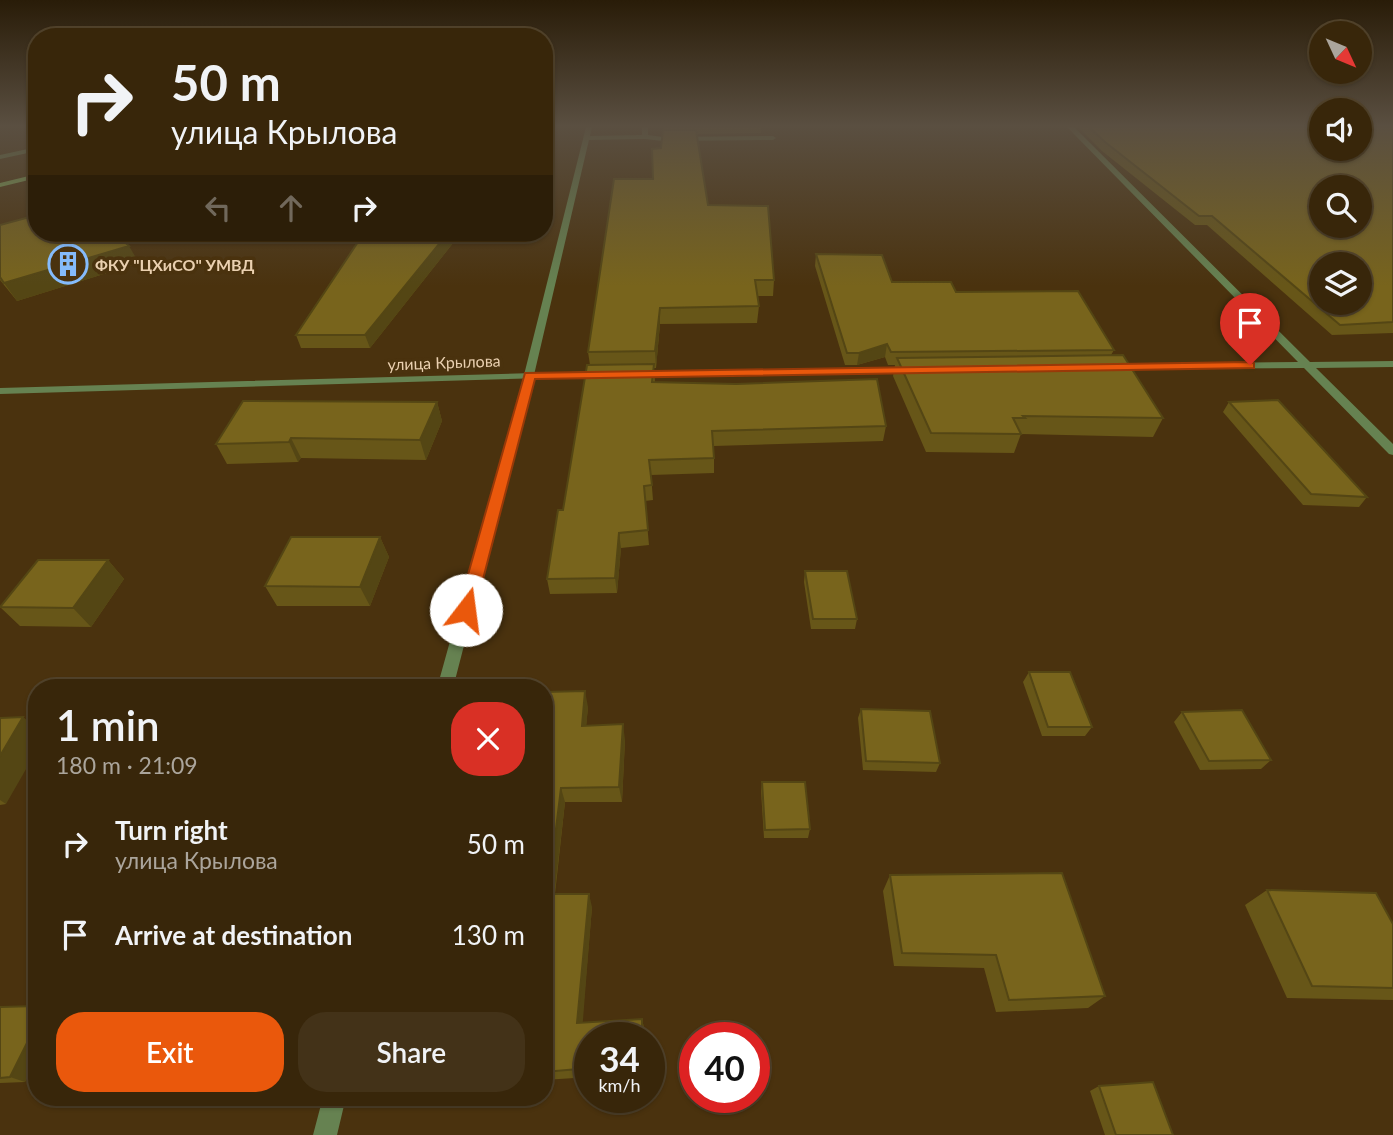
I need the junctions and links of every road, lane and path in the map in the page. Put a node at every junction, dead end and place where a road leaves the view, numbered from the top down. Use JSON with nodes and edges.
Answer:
{"nodes":[{"id":1,"x":21,"y":180,"type":"edge"},
{"id":2,"x":577,"y":180,"type":"edge"},
{"id":3,"x":1123,"y":180,"type":"edge"},
{"id":4,"x":0,"y":185,"type":"edge"},
{"id":5,"x":1305,"y":364,"type":"junction"},
{"id":6,"x":1393,"y":364,"type":"edge"},
{"id":7,"x":1097,"y":367,"type":"edge"},
{"id":8,"x":931,"y":370,"type":"edge"},
{"id":9,"x":612,"y":374,"type":"edge"},
{"id":10,"x":626,"y":374,"type":"edge"},
{"id":11,"x":530,"y":375,"type":"junction"},
{"id":12,"x":0,"y":391,"type":"edge"},
{"id":13,"x":1393,"y":451,"type":"edge"},
{"id":14,"x":447,"y":679,"type":"edge"},
{"id":15,"x":333,"y":1106,"type":"edge"},
{"id":16,"x":325,"y":1135,"type":"edge"}],
"edges":[{"from":1,"to":4,"type":"main road"},
{"from":2,"to":11,"type":"street"},
{"from":3,"to":5,"type":"street"},
{"from":5,"to":6,"type":"street"},
{"from":5,"to":7,"type":"street"},
{"from":5,"to":13,"type":"street"},
{"from":8,"to":10,"type":"street"},
{"from":9,"to":11,"type":"street","name":"улица Крылова"},
{"from":11,"to":12,"type":"street","name":"улица Крылова"},
{"from":11,"to":14,"type":"street"},
{"from":15,"to":16,"type":"street"}]}
